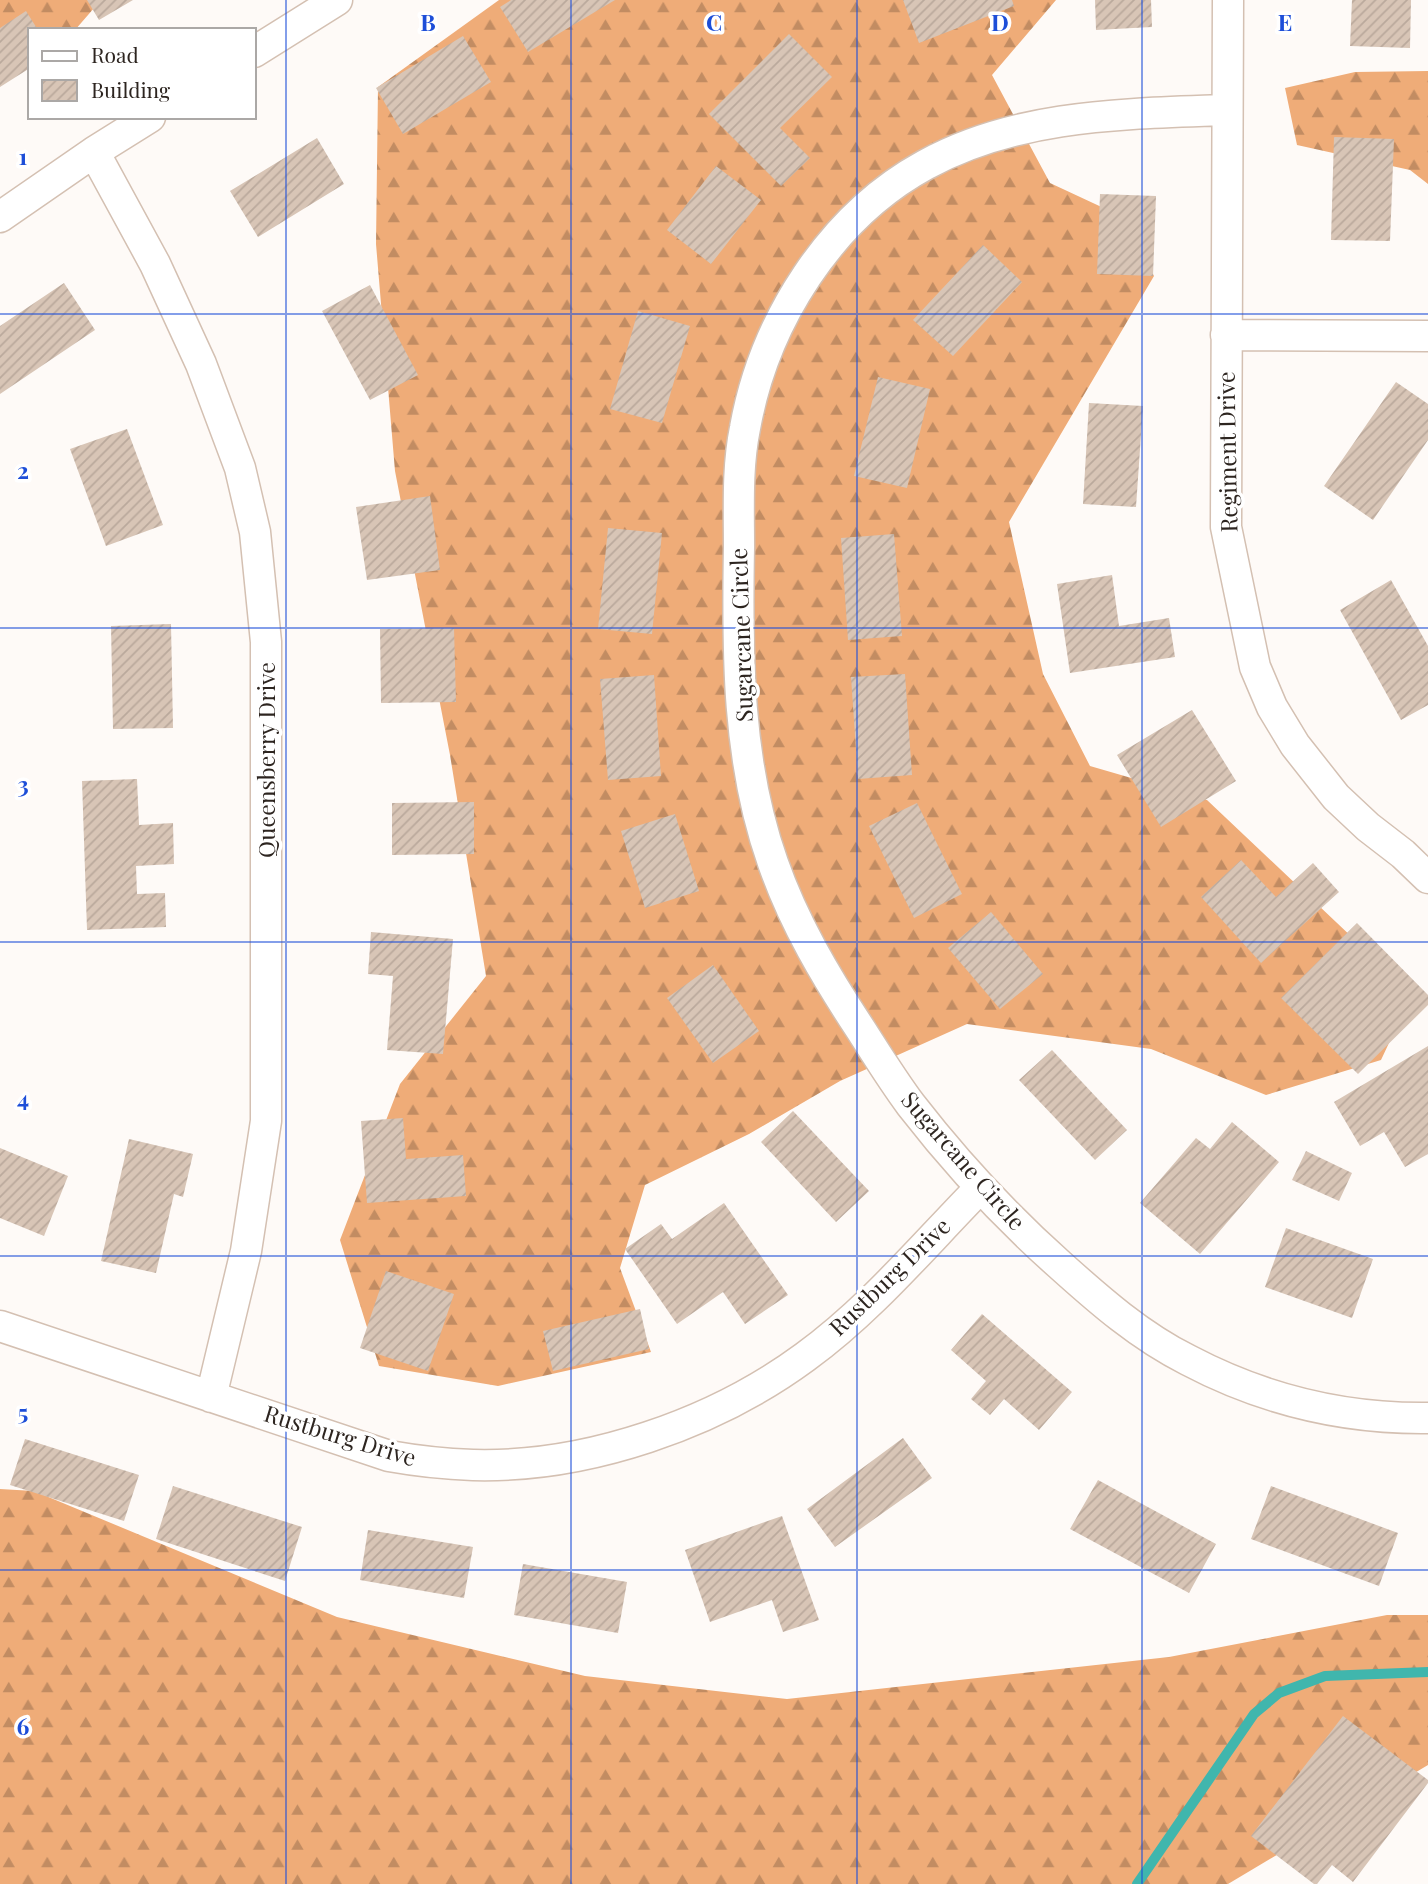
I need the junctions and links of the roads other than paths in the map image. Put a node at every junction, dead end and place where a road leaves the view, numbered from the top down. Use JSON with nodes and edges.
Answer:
{"nodes":[{"id":1,"x":337,"y":0,"type":"edge"},
{"id":2,"x":1228,"y":0,"type":"edge"},
{"id":3,"x":256,"y":51,"type":"edge"},
{"id":4,"x":1227,"y":110,"type":"junction"},
{"id":5,"x":147,"y":119,"type":"edge"},
{"id":6,"x":94,"y":152,"type":"junction"},
{"id":7,"x":0,"y":217,"type":"edge"},
{"id":8,"x":1226,"y":335,"type":"junction"},
{"id":9,"x":1428,"y":337,"type":"edge"},
{"id":10,"x":1428,"y":878,"type":"edge"},
{"id":11,"x":980,"y":1188,"type":"junction"},
{"id":12,"x":0,"y":1326,"type":"edge"},
{"id":13,"x":211,"y":1397,"type":"junction"},
{"id":14,"x":1428,"y":1418,"type":"edge"}],
"edges":[{"from":1,"to":3,"type":"street"},
{"from":2,"to":4,"type":"street","name":"Regiment Drive"},
{"from":4,"to":8,"type":"street","name":"Regiment Drive"},
{"from":4,"to":11,"type":"street","name":"Sugarcane Circle"},
{"from":5,"to":6,"type":"street"},
{"from":6,"to":7,"type":"street"},
{"from":6,"to":13,"type":"street","name":"Queensberry Drive"},
{"from":8,"to":9,"type":"street"},
{"from":8,"to":10,"type":"street","name":"Regiment Drive"},
{"from":11,"to":13,"type":"street","name":"Rustburg Drive"},
{"from":11,"to":14,"type":"street","name":"Sugarcane Circle"},
{"from":12,"to":13,"type":"street","name":"Rustburg Drive"}]}
